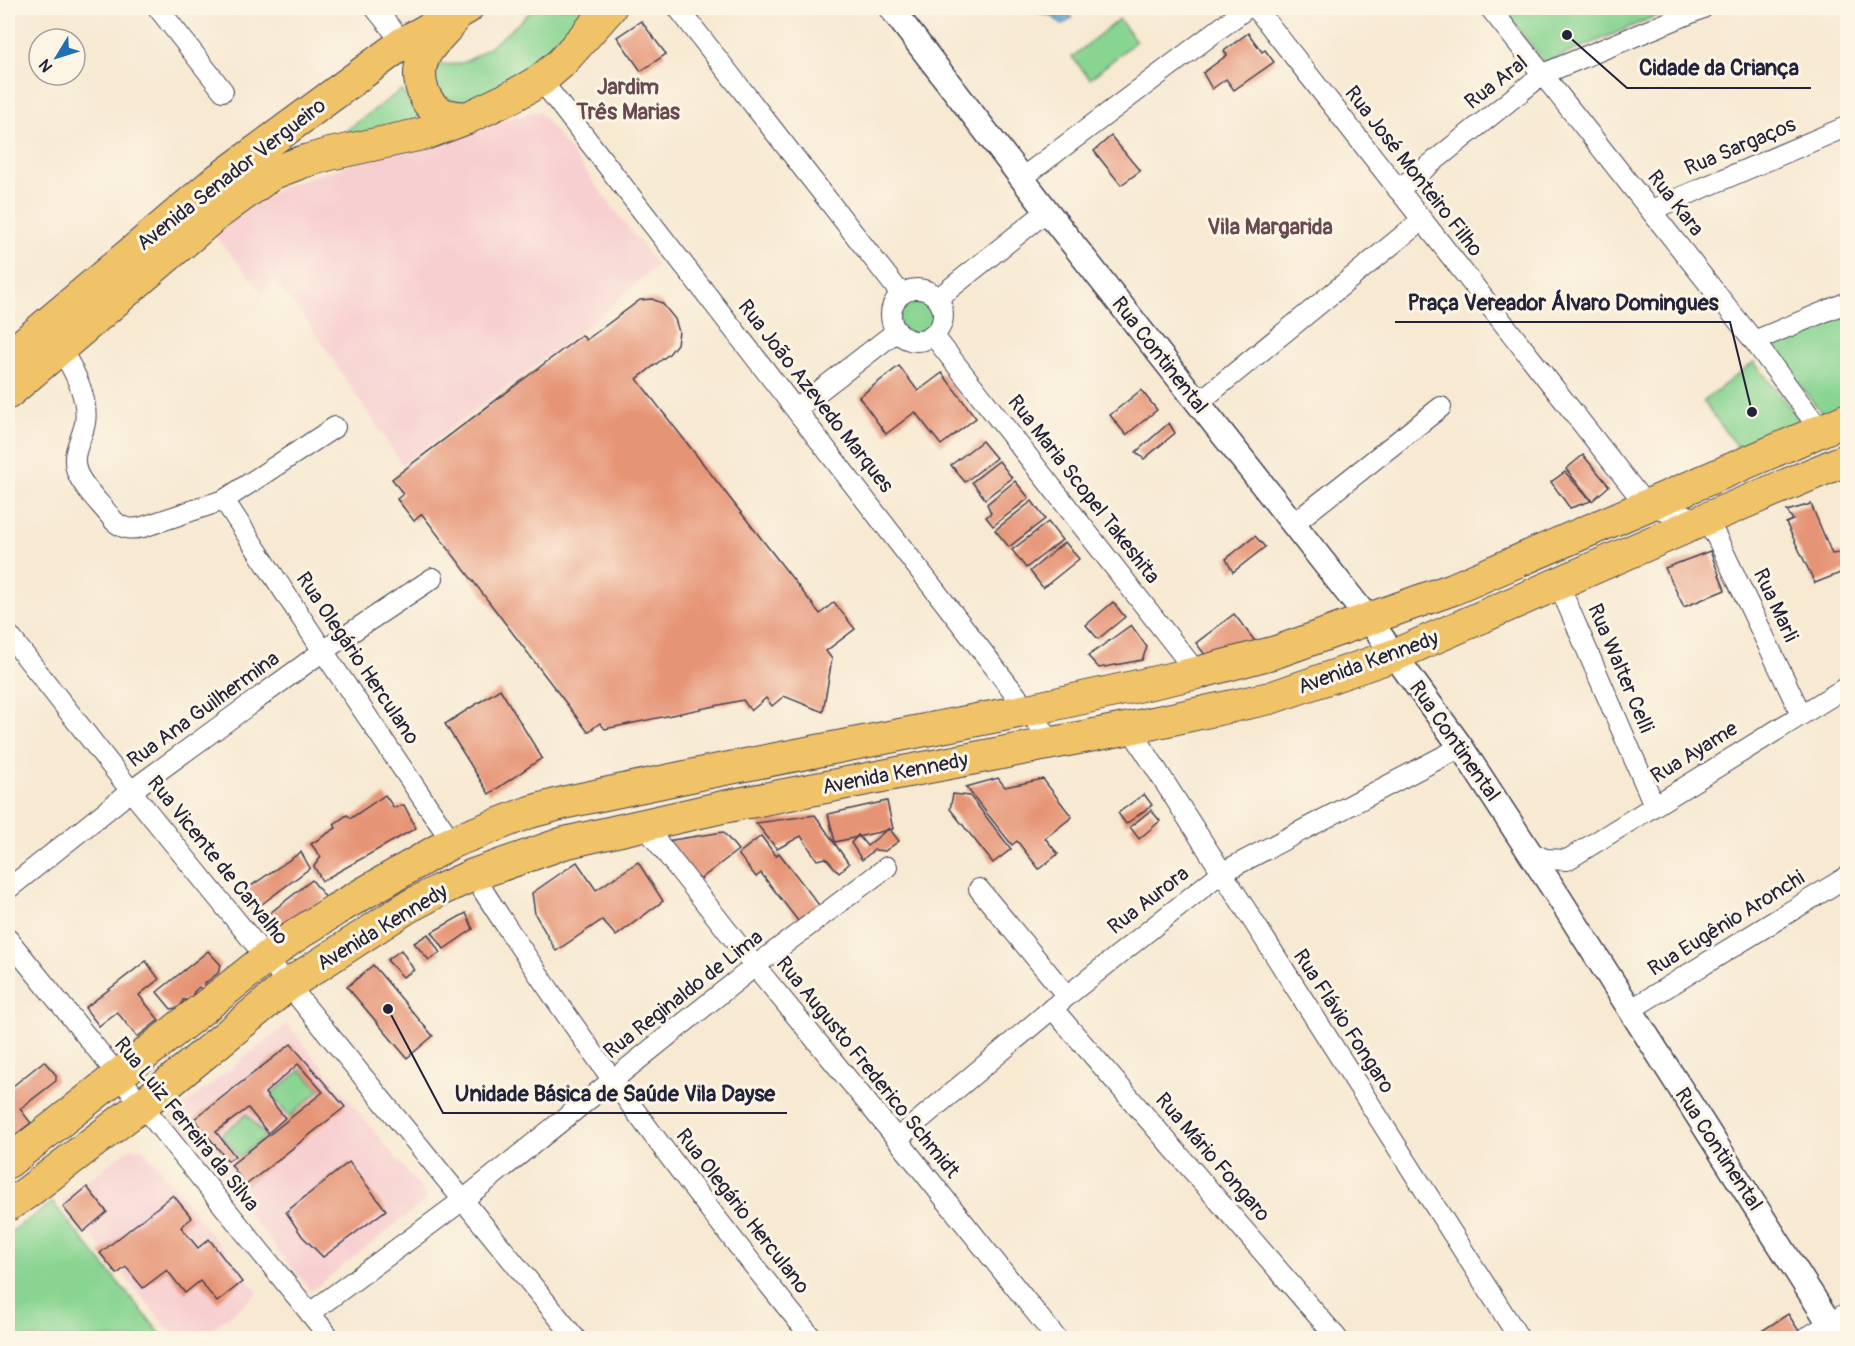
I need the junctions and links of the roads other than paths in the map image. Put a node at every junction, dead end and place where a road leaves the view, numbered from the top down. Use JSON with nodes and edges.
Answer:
{"nodes":[{"id":1,"x":158,"y":8,"type":"edge"},
{"id":2,"x":375,"y":8,"type":"edge"},
{"id":3,"x":610,"y":8,"type":"edge"},
{"id":4,"x":678,"y":8,"type":"edge"},
{"id":5,"x":891,"y":8,"type":"edge"},
{"id":6,"x":1247,"y":8,"type":"edge"},
{"id":7,"x":1256,"y":8,"type":"edge"},
{"id":8,"x":1490,"y":8,"type":"edge"},
{"id":9,"x":1703,"y":8,"type":"edge"},
{"id":10,"x":465,"y":9,"type":"edge"},
{"id":11,"x":404,"y":43,"type":"junction"},
{"id":12,"x":1543,"y":74,"type":"junction"},
{"id":13,"x":541,"y":80,"type":"junction"},
{"id":14,"x":224,"y":91,"type":"dead end"},
{"id":15,"x":467,"y":118,"type":"junction"},
{"id":16,"x":1848,"y":126,"type":"edge"},
{"id":17,"x":1022,"y":178,"type":"junction"},
{"id":18,"x":1398,"y":190,"type":"junction"},
{"id":19,"x":1651,"y":210,"type":"junction"},
{"id":20,"x":1047,"y":211,"type":"junction"},
{"id":21,"x":1422,"y":220,"type":"junction"},
{"id":22,"x":901,"y":294,"type":"junction"},
{"id":23,"x":937,"y":299,"type":"junction"},
{"id":24,"x":1848,"y":302,"type":"edge"},
{"id":25,"x":897,"y":331,"type":"junction"},
{"id":26,"x":933,"y":335,"type":"junction"},
{"id":27,"x":1754,"y":341,"type":"junction"},
{"id":28,"x":60,"y":348,"type":"junction"},
{"id":29,"x":8,"y":357,"type":"edge"},
{"id":30,"x":8,"y":393,"type":"edge"},
{"id":31,"x":1197,"y":403,"type":"junction"},
{"id":32,"x":1441,"y":407,"type":"dead end"},
{"id":33,"x":796,"y":410,"type":"junction"},
{"id":34,"x":1834,"y":425,"type":"edge"},
{"id":35,"x":335,"y":427,"type":"dead end"},
{"id":36,"x":1848,"y":459,"type":"edge"},
{"id":37,"x":224,"y":500,"type":"junction"},
{"id":38,"x":1646,"y":505,"type":"junction"},
{"id":39,"x":1702,"y":520,"type":"junction"},
{"id":40,"x":1293,"y":524,"type":"junction"},
{"id":41,"x":433,"y":578,"type":"dead end"},
{"id":42,"x":1558,"y":583,"type":"junction"},
{"id":43,"x":1369,"y":620,"type":"junction"},
{"id":44,"x":8,"y":633,"type":"edge"},
{"id":45,"x":323,"y":651,"type":"junction"},
{"id":46,"x":1395,"y":656,"type":"junction"},
{"id":47,"x":1197,"y":673,"type":"junction"},
{"id":48,"x":1848,"y":686,"type":"edge"},
{"id":49,"x":1028,"y":710,"type":"junction"},
{"id":50,"x":1801,"y":714,"type":"junction"},
{"id":51,"x":1130,"y":728,"type":"junction"},
{"id":52,"x":1053,"y":742,"type":"junction"},
{"id":53,"x":1461,"y":747,"type":"junction"},
{"id":54,"x":130,"y":791,"type":"junction"},
{"id":55,"x":1654,"y":805,"type":"junction"},
{"id":56,"x":644,"y":825,"type":"junction"},
{"id":57,"x":452,"y":842,"type":"junction"},
{"id":58,"x":1530,"y":852,"type":"junction"},
{"id":59,"x":1567,"y":860,"type":"junction"},
{"id":60,"x":887,"y":867,"type":"dead end"},
{"id":61,"x":1221,"y":873,"type":"junction"},
{"id":62,"x":473,"y":875,"type":"junction"},
{"id":63,"x":1848,"y":876,"type":"edge"},
{"id":64,"x":8,"y":889,"type":"edge"},
{"id":65,"x":979,"y":889,"type":"dead end"},
{"id":66,"x":1558,"y":896,"type":"junction"},
{"id":67,"x":8,"y":939,"type":"edge"},
{"id":68,"x":265,"y":957,"type":"junction"},
{"id":69,"x":755,"y":966,"type":"junction"},
{"id":70,"x":288,"y":985,"type":"junction"},
{"id":71,"x":1060,"y":1002,"type":"junction"},
{"id":72,"x":1630,"y":1010,"type":"junction"},
{"id":73,"x":117,"y":1076,"type":"junction"},
{"id":74,"x":612,"y":1080,"type":"junction"},
{"id":75,"x":141,"y":1105,"type":"junction"},
{"id":76,"x":897,"y":1139,"type":"junction"},
{"id":77,"x":8,"y":1162,"type":"edge"},
{"id":78,"x":463,"y":1200,"type":"junction"},
{"id":79,"x":8,"y":1205,"type":"edge"},
{"id":80,"x":310,"y":1313,"type":"junction"},
{"id":81,"x":1839,"y":1324,"type":"edge"},
{"id":82,"x":330,"y":1338,"type":"edge"},
{"id":83,"x":575,"y":1338,"type":"edge"},
{"id":84,"x":812,"y":1338,"type":"edge"},
{"id":85,"x":1056,"y":1338,"type":"edge"},
{"id":86,"x":1337,"y":1338,"type":"edge"},
{"id":87,"x":1519,"y":1338,"type":"edge"},
{"id":88,"x":1806,"y":1338,"type":"edge"}],
"edges":[{"from":1,"to":14,"type":"street"},
{"from":2,"to":11,"type":"street"},
{"from":3,"to":13,"type":"main road","name":"Avenida Senador Vergueiro"},
{"from":4,"to":22,"type":"street"},
{"from":5,"to":17,"type":"street","name":"Rua Continental"},
{"from":6,"to":17,"type":"street"},
{"from":7,"to":18,"type":"street","name":"Rua José Monteiro Filho"},
{"from":8,"to":12,"type":"street","name":"Rua Kara"},
{"from":9,"to":12,"type":"street","name":"Rua Aral"},
{"from":10,"to":11,"type":"main road","name":"Avenida Senador Vergueiro"},
{"from":10,"to":15,"type":"main road"},
{"from":11,"to":29,"type":"main road","name":"Avenida Senador Vergueiro"},
{"from":12,"to":18,"type":"street","name":"Rua Aral"},
{"from":12,"to":19,"type":"street","name":"Rua Kara"},
{"from":13,"to":15,"type":"main road","name":"Avenida Senador Vergueiro"},
{"from":13,"to":33,"type":"street","name":"Rua João Azevedo Marques"},
{"from":15,"to":28,"type":"main road","name":"Avenida Senador Vergueiro"},
{"from":16,"to":19,"type":"street","name":"Rua Sargaços"},
{"from":17,"to":20,"type":"street","name":"Rua Continental"},
{"from":18,"to":21,"type":"street","name":"Rua José Monteiro Filho"},
{"from":19,"to":27,"type":"street","name":"Rua Kara"},
{"from":20,"to":23,"type":"street"},
{"from":20,"to":31,"type":"street","name":"Rua Continental"},
{"from":21,"to":31,"type":"street"},
{"from":21,"to":38,"type":"street","name":"Rua José Monteiro Filho"},
{"from":22,"to":23,"type":"street"},
{"from":22,"to":25,"type":"street"},
{"from":23,"to":26,"type":"street"},
{"from":24,"to":27,"type":"street"},
{"from":25,"to":26,"type":"street"},
{"from":25,"to":33,"type":"street"},
{"from":26,"to":47,"type":"street","name":"Rua Maria Scopel Takeshita"},
{"from":27,"to":34,"type":"street","name":"Rua Kara"},
{"from":28,"to":30,"type":"main road","name":"Avenida Senador Vergueiro"},
{"from":28,"to":37,"type":"street"},
{"from":31,"to":40,"type":"street","name":"Rua Continental"},
{"from":32,"to":40,"type":"street"},
{"from":33,"to":49,"type":"street","name":"Rua João Azevedo Marques"},
{"from":34,"to":38,"type":"main road","name":"Avenida Kennedy"},
{"from":35,"to":37,"type":"street"},
{"from":36,"to":39,"type":"main road","name":"Avenida Kennedy"},
{"from":37,"to":45,"type":"street","name":"Rua Olegário Herculano"},
{"from":38,"to":39,"type":"street"},
{"from":38,"to":43,"type":"main road","name":"Avenida Kennedy"},
{"from":39,"to":42,"type":"main road","name":"Avenida Kennedy"},
{"from":39,"to":50,"type":"street","name":"Rua Marli"},
{"from":40,"to":43,"type":"street","name":"Rua Continental"},
{"from":41,"to":45,"type":"street","name":"Rua Ana Guilhermina"},
{"from":42,"to":46,"type":"main road","name":"Avenida Kennedy"},
{"from":42,"to":55,"type":"street","name":"Rua Walter Celli"},
{"from":43,"to":46,"type":"street","name":"Rua Continental"},
{"from":43,"to":47,"type":"main road","name":"Avenida Kennedy"},
{"from":44,"to":54,"type":"street","name":"Rua Vicente de Carvalho"},
{"from":45,"to":54,"type":"street","name":"Rua Ana Guilhermina"},
{"from":45,"to":57,"type":"street","name":"Rua Olegário Herculano"},
{"from":46,"to":51,"type":"main road","name":"Avenida Kennedy"},
{"from":46,"to":53,"type":"street","name":"Rua Continental"},
{"from":47,"to":49,"type":"main road","name":"Avenida Kennedy"},
{"from":48,"to":50,"type":"street","name":"Rua Ayame"},
{"from":49,"to":52,"type":"street","name":"Rua João Azevedo Marques"},
{"from":49,"to":57,"type":"main road","name":"Avenida Kennedy"},
{"from":50,"to":55,"type":"street","name":"Rua Ayame"},
{"from":51,"to":52,"type":"main road","name":"Avenida Kennedy"},
{"from":51,"to":61,"type":"street","name":"Rua Flávio Fongaro"},
{"from":52,"to":56,"type":"main road","name":"Avenida Kennedy"},
{"from":53,"to":58,"type":"street","name":"Rua Continental"},
{"from":53,"to":61,"type":"street","name":"Rua Aurora"},
{"from":54,"to":64,"type":"street","name":"Rua Ana Guilhermina"},
{"from":54,"to":68,"type":"street","name":"Rua Vicente de Carvalho"},
{"from":55,"to":59,"type":"street","name":"Rua Ayame"},
{"from":56,"to":62,"type":"main road","name":"Avenida Kennedy"},
{"from":56,"to":69,"type":"street","name":"Rua Augusto Frederico Schmidt"},
{"from":57,"to":68,"type":"main road","name":"Avenida Kennedy"},
{"from":58,"to":59,"type":"street"},
{"from":58,"to":66,"type":"street","name":"Rua Continental"},
{"from":59,"to":66,"type":"street"},
{"from":60,"to":69,"type":"street","name":"Rua Reginaldo de Lima"},
{"from":61,"to":71,"type":"street","name":"Rua Aurora"},
{"from":61,"to":87,"type":"street","name":"Rua Flávio Fongaro"},
{"from":62,"to":70,"type":"main road","name":"Avenida Kennedy"},
{"from":62,"to":74,"type":"street","name":"Rua Olegário Herculano"},
{"from":63,"to":72,"type":"street","name":"Rua Eugênio Aronchi"},
{"from":65,"to":71,"type":"street","name":"Rua Mário Fongaro"},
{"from":66,"to":72,"type":"street","name":"Rua Continental"},
{"from":67,"to":73,"type":"street","name":"Rua Luiz Ferreira da Silva"},
{"from":68,"to":70,"type":"street","name":"Rua Vicente de Carvalho"},
{"from":68,"to":73,"type":"main road","name":"Avenida Kennedy"},
{"from":69,"to":74,"type":"street","name":"Rua Reginaldo de Lima"},
{"from":69,"to":76,"type":"street","name":"Rua Augusto Frederico Schmidt"},
{"from":70,"to":75,"type":"main road","name":"Avenida Kennedy"},
{"from":70,"to":78,"type":"street","name":"Rua Vicente de Carvalho"},
{"from":71,"to":76,"type":"street","name":"Rua Aurora"},
{"from":71,"to":86,"type":"street","name":"Rua Mário Fongaro"},
{"from":72,"to":81,"type":"street","name":"Rua Continental"},
{"from":73,"to":75,"type":"street","name":"Rua Luiz Ferreira da Silva"},
{"from":73,"to":77,"type":"main road","name":"Avenida Kennedy"},
{"from":74,"to":78,"type":"street","name":"Rua Reginaldo de Lima"},
{"from":74,"to":84,"type":"street","name":"Rua Olegário Herculano"},
{"from":75,"to":79,"type":"main road","name":"Avenida Kennedy"},
{"from":75,"to":80,"type":"street","name":"Rua Luiz Ferreira da Silva"},
{"from":76,"to":85,"type":"street","name":"Rua Augusto Frederico Schmidt"},
{"from":78,"to":80,"type":"street","name":"Rua Reginaldo de Lima"},
{"from":78,"to":83,"type":"street","name":"Rua Vicente de Carvalho"},
{"from":80,"to":82,"type":"street","name":"Rua Luiz Ferreira da Silva"},
{"from":81,"to":88,"type":"street"}]}
